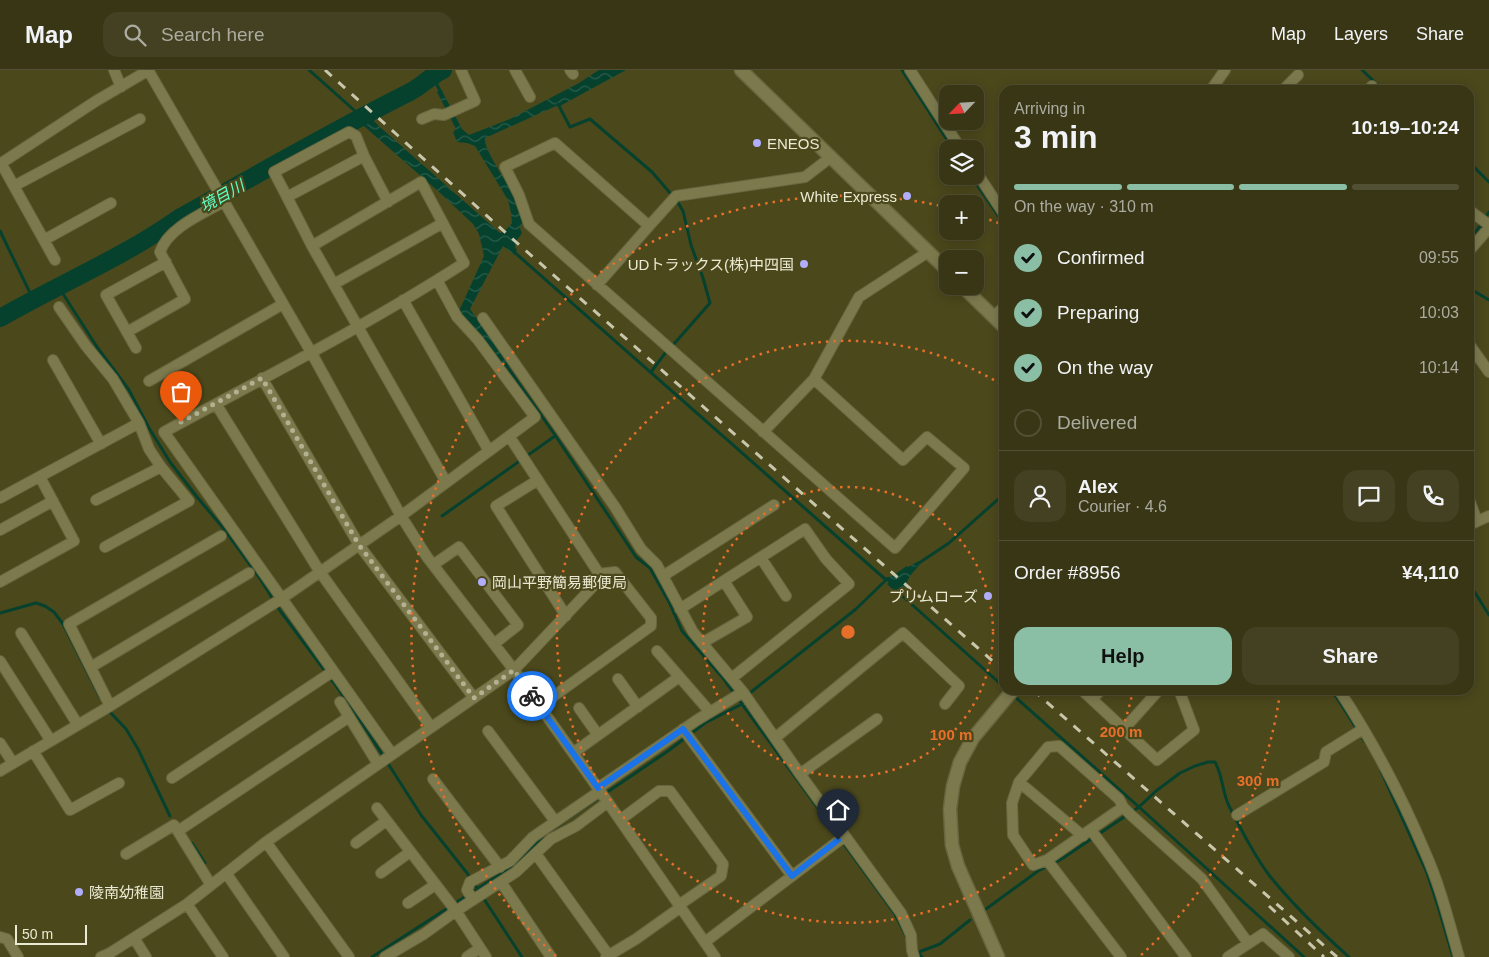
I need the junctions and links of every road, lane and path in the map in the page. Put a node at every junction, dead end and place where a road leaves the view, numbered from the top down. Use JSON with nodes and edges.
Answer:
{"nodes":[{"id":1,"x":114,"y":70,"type":"edge"},
{"id":2,"x":148,"y":70,"type":"edge"},
{"id":3,"x":461,"y":70,"type":"edge"},
{"id":4,"x":515,"y":70,"type":"edge"},
{"id":5,"x":742,"y":70,"type":"edge"},
{"id":6,"x":910,"y":70,"type":"edge"},
{"id":7,"x":1225,"y":70,"type":"edge"},
{"id":8,"x":1298,"y":75,"type":"dead end"},
{"id":9,"x":1214,"y":85,"type":"edge"},
{"id":10,"x":1288,"y":85,"type":"edge"},
{"id":11,"x":121,"y":87,"type":"junction"},
{"id":12,"x":530,"y":97,"type":"dead end"},
{"id":13,"x":140,"y":119,"type":"dead end"},
{"id":14,"x":422,"y":119,"type":"dead end"},
{"id":15,"x":955,"y":140,"type":"edge"},
{"id":16,"x":364,"y":156,"type":"junction"},
{"id":17,"x":831,"y":158,"type":"junction"},
{"id":18,"x":0,"y":164,"type":"edge"},
{"id":19,"x":984,"y":184,"type":"edge"},
{"id":20,"x":14,"y":186,"type":"junction"},
{"id":21,"x":286,"y":197,"type":"junction"},
{"id":22,"x":221,"y":198,"type":"junction"},
{"id":23,"x":388,"y":202,"type":"junction"},
{"id":24,"x":112,"y":203,"type":"dead end"},
{"id":25,"x":999,"y":206,"type":"edge"},
{"id":26,"x":1474,"y":214,"type":"edge"},
{"id":27,"x":443,"y":223,"type":"junction"},
{"id":28,"x":1486,"y":223,"type":"edge"},
{"id":29,"x":649,"y":226,"type":"junction"},
{"id":30,"x":44,"y":240,"type":"junction"},
{"id":31,"x":1474,"y":243,"type":"edge"},
{"id":32,"x":312,"y":246,"type":"junction"},
{"id":33,"x":928,"y":252,"type":"junction"},
{"id":34,"x":55,"y":260,"type":"dead end"},
{"id":35,"x":166,"y":262,"type":"junction"},
{"id":36,"x":939,"y":262,"type":"edge"},
{"id":37,"x":437,"y":280,"type":"junction"},
{"id":38,"x":334,"y":284,"type":"junction"},
{"id":39,"x":597,"y":286,"type":"junction"},
{"id":40,"x":971,"y":295,"type":"edge"},
{"id":41,"x":402,"y":300,"type":"junction"},
{"id":42,"x":283,"y":304,"type":"junction"},
{"id":43,"x":59,"y":307,"type":"dead end"},
{"id":44,"x":999,"y":312,"type":"edge"},
{"id":45,"x":993,"y":317,"type":"junction"},
{"id":46,"x":484,"y":318,"type":"dead end"},
{"id":47,"x":999,"y":322,"type":"edge"},
{"id":48,"x":357,"y":326,"type":"junction"},
{"id":49,"x":127,"y":332,"type":"junction"},
{"id":50,"x":136,"y":348,"type":"dead end"},
{"id":51,"x":1474,"y":351,"type":"edge"},
{"id":52,"x":310,"y":352,"type":"junction"},
{"id":53,"x":53,"y":360,"type":"dead end"},
{"id":54,"x":1489,"y":372,"type":"edge"},
{"id":55,"x":262,"y":378,"type":"junction"},
{"id":56,"x":814,"y":380,"type":"junction"},
{"id":57,"x":149,"y":381,"type":"dead end"},
{"id":58,"x":216,"y":404,"type":"junction"},
{"id":59,"x":139,"y":423,"type":"junction"},
{"id":60,"x":763,"y":432,"type":"junction"},
{"id":61,"x":509,"y":436,"type":"junction"},
{"id":62,"x":101,"y":444,"type":"junction"},
{"id":63,"x":489,"y":451,"type":"junction"},
{"id":64,"x":161,"y":467,"type":"junction"},
{"id":65,"x":40,"y":476,"type":"junction"},
{"id":66,"x":538,"y":480,"type":"junction"},
{"id":67,"x":446,"y":482,"type":"junction"},
{"id":68,"x":0,"y":498,"type":"edge"},
{"id":69,"x":96,"y":500,"type":"dead end"},
{"id":70,"x":53,"y":501,"type":"junction"},
{"id":71,"x":774,"y":505,"type":"dead end"},
{"id":72,"x":401,"y":516,"type":"junction"},
{"id":73,"x":1489,"y":516,"type":"edge"},
{"id":74,"x":1474,"y":523,"type":"edge"},
{"id":75,"x":0,"y":530,"type":"edge"},
{"id":76,"x":221,"y":536,"type":"dead end"},
{"id":77,"x":359,"y":545,"type":"junction"},
{"id":78,"x":105,"y":547,"type":"dead end"},
{"id":79,"x":761,"y":558,"type":"junction"},
{"id":80,"x":434,"y":565,"type":"junction"},
{"id":81,"x":320,"y":572,"type":"junction"},
{"id":82,"x":249,"y":573,"type":"dead end"},
{"id":83,"x":598,"y":574,"type":"junction"},
{"id":84,"x":662,"y":576,"type":"junction"},
{"id":85,"x":724,"y":581,"type":"junction"},
{"id":86,"x":0,"y":582,"type":"edge"},
{"id":87,"x":786,"y":596,"type":"dead end"},
{"id":88,"x":277,"y":602,"type":"junction"},
{"id":89,"x":680,"y":610,"type":"junction"},
{"id":90,"x":566,"y":616,"type":"junction"},
{"id":91,"x":21,"y":632,"type":"dead end"},
{"id":92,"x":702,"y":643,"type":"junction"},
{"id":93,"x":494,"y":644,"type":"junction"},
{"id":94,"x":657,"y":651,"type":"dead end"},
{"id":95,"x":0,"y":661,"type":"edge"},
{"id":96,"x":91,"y":667,"type":"junction"},
{"id":97,"x":514,"y":670,"type":"junction"},
{"id":98,"x":329,"y":674,"type":"junction"},
{"id":99,"x":679,"y":677,"type":"junction"},
{"id":100,"x":732,"y":678,"type":"junction"},
{"id":101,"x":618,"y":680,"type":"dead end"},
{"id":102,"x":1009,"y":695,"type":"edge"},
{"id":103,"x":1088,"y":695,"type":"edge"},
{"id":104,"x":1096,"y":695,"type":"edge"},
{"id":105,"x":1155,"y":695,"type":"edge"},
{"id":106,"x":1181,"y":695,"type":"edge"},
{"id":107,"x":1342,"y":695,"type":"edge"},
{"id":108,"x":742,"y":697,"type":"junction"},
{"id":109,"x":474,"y":698,"type":"junction"},
{"id":110,"x":1092,"y":699,"type":"junction"},
{"id":111,"x":340,"y":702,"type":"dead end"},
{"id":112,"x":945,"y":704,"type":"dead end"},
{"id":113,"x":110,"y":706,"type":"junction"},
{"id":114,"x":540,"y":706,"type":"junction"},
{"id":115,"x":638,"y":707,"type":"junction"},
{"id":116,"x":579,"y":708,"type":"dead end"},
{"id":117,"x":710,"y":712,"type":"junction"},
{"id":118,"x":349,"y":717,"type":"junction"},
{"id":119,"x":877,"y":719,"type":"dead end"},
{"id":120,"x":78,"y":725,"type":"junction"},
{"id":121,"x":431,"y":727,"type":"junction"},
{"id":122,"x":1124,"y":729,"type":"junction"},
{"id":123,"x":488,"y":731,"type":"dead end"},
{"id":124,"x":1360,"y":731,"type":"junction"},
{"id":125,"x":687,"y":734,"type":"junction"},
{"id":126,"x":598,"y":735,"type":"junction"},
{"id":127,"x":775,"y":738,"type":"junction"},
{"id":128,"x":51,"y":741,"type":"junction"},
{"id":129,"x":0,"y":743,"type":"edge"},
{"id":130,"x":33,"y":751,"type":"junction"},
{"id":131,"x":573,"y":753,"type":"junction"},
{"id":132,"x":385,"y":759,"type":"junction"},
{"id":133,"x":13,"y":764,"type":"junction"},
{"id":134,"x":0,"y":771,"type":"edge"},
{"id":135,"x":800,"y":774,"type":"junction"},
{"id":136,"x":172,"y":778,"type":"dead end"},
{"id":137,"x":433,"y":779,"type":"dead end"},
{"id":138,"x":1019,"y":782,"type":"junction"},
{"id":139,"x":119,"y":783,"type":"dead end"},
{"id":140,"x":602,"y":794,"type":"junction"},
{"id":141,"x":376,"y":808,"type":"dead end"},
{"id":142,"x":1127,"y":811,"type":"junction"},
{"id":143,"x":1237,"y":815,"type":"dead end"},
{"id":144,"x":386,"y":820,"type":"junction"},
{"id":145,"x":620,"y":820,"type":"junction"},
{"id":146,"x":554,"y":822,"type":"junction"},
{"id":147,"x":178,"y":831,"type":"junction"},
{"id":148,"x":1091,"y":835,"type":"junction"},
{"id":149,"x":842,"y":838,"type":"junction"},
{"id":150,"x":266,"y":842,"type":"junction"},
{"id":151,"x":356,"y":843,"type":"dead end"},
{"id":152,"x":410,"y":852,"type":"junction"},
{"id":153,"x":126,"y":854,"type":"dead end"},
{"id":154,"x":536,"y":854,"type":"junction"},
{"id":155,"x":1050,"y":864,"type":"junction"},
{"id":156,"x":500,"y":866,"type":"junction"},
{"id":157,"x":226,"y":873,"type":"junction"},
{"id":158,"x":381,"y":873,"type":"dead end"},
{"id":159,"x":792,"y":876,"type":"junction"},
{"id":160,"x":501,"y":882,"type":"junction"},
{"id":161,"x":211,"y":885,"type":"junction"},
{"id":162,"x":435,"y":885,"type":"junction"},
{"id":163,"x":474,"y":892,"type":"junction"},
{"id":164,"x":187,"y":904,"type":"junction"},
{"id":165,"x":408,"y":904,"type":"dead end"},
{"id":166,"x":680,"y":906,"type":"junction"},
{"id":167,"x":453,"y":907,"type":"junction"},
{"id":168,"x":0,"y":937,"type":"edge"},
{"id":169,"x":134,"y":938,"type":"junction"},
{"id":170,"x":1248,"y":943,"type":"junction"},
{"id":171,"x":913,"y":949,"type":"edge"},
{"id":172,"x":710,"y":950,"type":"edge"},
{"id":173,"x":483,"y":952,"type":"edge"},
{"id":174,"x":608,"y":956,"type":"edge"},
{"id":175,"x":18,"y":957,"type":"edge"},
{"id":176,"x":101,"y":957,"type":"edge"},
{"id":177,"x":146,"y":957,"type":"edge"},
{"id":178,"x":223,"y":957,"type":"edge"},
{"id":179,"x":284,"y":957,"type":"edge"},
{"id":180,"x":349,"y":957,"type":"edge"},
{"id":181,"x":385,"y":957,"type":"edge"},
{"id":182,"x":467,"y":957,"type":"edge"},
{"id":183,"x":552,"y":957,"type":"edge"},
{"id":184,"x":701,"y":957,"type":"edge"},
{"id":185,"x":998,"y":957,"type":"edge"},
{"id":186,"x":1121,"y":957,"type":"edge"},
{"id":187,"x":1186,"y":957,"type":"edge"},
{"id":188,"x":1228,"y":957,"type":"edge"},
{"id":189,"x":1289,"y":957,"type":"edge"},
{"id":190,"x":1459,"y":957,"type":"edge"}],
"edges":[{"from":1,"to":11,"type":"street"},
{"from":2,"to":11,"type":"street"},
{"from":2,"to":22,"type":"street"},
{"from":3,"to":14,"type":"street"},
{"from":4,"to":12,"type":"street"},
{"from":5,"to":17,"type":"main road"},
{"from":6,"to":15,"type":"street"},
{"from":7,"to":9,"type":"street"},
{"from":8,"to":10,"type":"street"},
{"from":11,"to":18,"type":"street"},
{"from":13,"to":20,"type":"street"},
{"from":16,"to":21,"type":"street"},
{"from":16,"to":21,"type":"street"},
{"from":16,"to":23,"type":"street"},
{"from":17,"to":29,"type":"street"},
{"from":17,"to":33,"type":"main road"},
{"from":18,"to":20,"type":"street"},
{"from":19,"to":25,"type":"street"},
{"from":20,"to":30,"type":"street"},
{"from":21,"to":32,"type":"street"},
{"from":22,"to":35,"type":"street"},
{"from":22,"to":42,"type":"street"},
{"from":23,"to":27,"type":"street"},
{"from":23,"to":32,"type":"street"},
{"from":24,"to":30,"type":"street"},
{"from":26,"to":28,"type":"street"},
{"from":27,"to":37,"type":"street"},
{"from":27,"to":38,"type":"street"},
{"from":28,"to":31,"type":"street"},
{"from":29,"to":39,"type":"street"},
{"from":29,"to":39,"type":"street"},
{"from":30,"to":34,"type":"street"},
{"from":32,"to":38,"type":"street"},
{"from":33,"to":36,"type":"main road"},
{"from":33,"to":56,"type":"street"},
{"from":35,"to":49,"type":"street"},
{"from":35,"to":49,"type":"street"},
{"from":37,"to":41,"type":"street"},
{"from":37,"to":61,"type":"street"},
{"from":38,"to":48,"type":"street"},
{"from":39,"to":60,"type":"street"},
{"from":40,"to":45,"type":"main road"},
{"from":41,"to":48,"type":"street"},
{"from":41,"to":63,"type":"street"},
{"from":42,"to":52,"type":"street"},
{"from":42,"to":57,"type":"street"},
{"from":43,"to":59,"type":"street"},
{"from":44,"to":45,"type":"street"},
{"from":45,"to":47,"type":"main road"},
{"from":46,"to":84,"type":"street"},
{"from":48,"to":52,"type":"street"},
{"from":48,"to":67,"type":"street"},
{"from":49,"to":50,"type":"street"},
{"from":51,"to":54,"type":"street"},
{"from":52,"to":55,"type":"street"},
{"from":52,"to":72,"type":"street"},
{"from":53,"to":62,"type":"street"},
{"from":55,"to":58,"type":"street"},
{"from":55,"to":77,"type":"street"},
{"from":56,"to":60,"type":"street"},
{"from":56,"to":60,"type":"street"},
{"from":58,"to":81,"type":"street"},
{"from":58,"to":88,"type":"street"},
{"from":59,"to":62,"type":"street"},
{"from":59,"to":64,"type":"street"},
{"from":61,"to":63,"type":"street"},
{"from":61,"to":66,"type":"street"},
{"from":62,"to":65,"type":"street"},
{"from":63,"to":67,"type":"street"},
{"from":64,"to":69,"type":"street"},
{"from":64,"to":78,"type":"street"},
{"from":65,"to":68,"type":"street"},
{"from":65,"to":70,"type":"street"},
{"from":66,"to":83,"type":"street"},
{"from":66,"to":90,"type":"street"},
{"from":67,"to":72,"type":"street"},
{"from":70,"to":75,"type":"street"},
{"from":70,"to":86,"type":"street"},
{"from":71,"to":84,"type":"street"},
{"from":72,"to":77,"type":"street"},
{"from":72,"to":80,"type":"street"},
{"from":73,"to":74,"type":"street"},
{"from":76,"to":96,"type":"street"},
{"from":77,"to":81,"type":"street"},
{"from":77,"to":109,"type":"street"},
{"from":79,"to":85,"type":"street"},
{"from":79,"to":87,"type":"street"},
{"from":79,"to":100,"type":"street"},
{"from":80,"to":93,"type":"street"},
{"from":80,"to":93,"type":"street"},
{"from":81,"to":88,"type":"street"},
{"from":81,"to":121,"type":"street"},
{"from":82,"to":96,"type":"street"},
{"from":83,"to":90,"type":"street"},
{"from":83,"to":114,"type":"street"},
{"from":84,"to":89,"type":"street"},
{"from":85,"to":89,"type":"street"},
{"from":85,"to":92,"type":"street"},
{"from":88,"to":98,"type":"street"},
{"from":88,"to":113,"type":"street"},
{"from":89,"to":92,"type":"street"},
{"from":90,"to":97,"type":"street"},
{"from":91,"to":120,"type":"street"},
{"from":92,"to":100,"type":"street"},
{"from":93,"to":97,"type":"street"},
{"from":94,"to":99,"type":"street"},
{"from":95,"to":128,"type":"street"},
{"from":96,"to":113,"type":"street"},
{"from":97,"to":109,"type":"street"},
{"from":97,"to":114,"type":"street"},
{"from":98,"to":132,"type":"street"},
{"from":98,"to":136,"type":"street"},
{"from":99,"to":115,"type":"street"},
{"from":99,"to":117,"type":"street"},
{"from":100,"to":108,"type":"street"},
{"from":101,"to":115,"type":"street"},
{"from":102,"to":185,"type":"main road"},
{"from":103,"to":110,"type":"street"},
{"from":104,"to":110,"type":"street"},
{"from":105,"to":122,"type":"street"},
{"from":106,"to":122,"type":"street"},
{"from":107,"to":124,"type":"street"},
{"from":108,"to":117,"type":"street"},
{"from":108,"to":127,"type":"street"},
{"from":109,"to":121,"type":"street"},
{"from":110,"to":122,"type":"street"},
{"from":111,"to":118,"type":"street"},
{"from":112,"to":127,"type":"street"},
{"from":113,"to":120,"type":"street"},
{"from":114,"to":131,"type":"street"},
{"from":115,"to":126,"type":"street"},
{"from":116,"to":126,"type":"street"},
{"from":117,"to":125,"type":"street"},
{"from":118,"to":132,"type":"street"},
{"from":118,"to":147,"type":"street"},
{"from":119,"to":135,"type":"street"},
{"from":120,"to":128,"type":"street"},
{"from":121,"to":132,"type":"street"},
{"from":123,"to":146,"type":"street"},
{"from":124,"to":143,"type":"street"},
{"from":124,"to":190,"type":"street"},
{"from":125,"to":140,"type":"street"},
{"from":125,"to":159,"type":"street"},
{"from":126,"to":131,"type":"street"},
{"from":127,"to":135,"type":"street"},
{"from":128,"to":130,"type":"street"},
{"from":129,"to":133,"type":"street"},
{"from":130,"to":133,"type":"street"},
{"from":130,"to":139,"type":"street"},
{"from":131,"to":140,"type":"street"},
{"from":132,"to":150,"type":"street"},
{"from":133,"to":134,"type":"street"},
{"from":135,"to":149,"type":"street"},
{"from":137,"to":156,"type":"street"},
{"from":138,"to":142,"type":"street"},
{"from":138,"to":148,"type":"street"},
{"from":138,"to":155,"type":"street"},
{"from":140,"to":145,"type":"street"},
{"from":140,"to":146,"type":"street"},
{"from":140,"to":154,"type":"street"},
{"from":141,"to":144,"type":"street"},
{"from":142,"to":148,"type":"street"},
{"from":142,"to":170,"type":"street"},
{"from":144,"to":151,"type":"street"},
{"from":144,"to":152,"type":"street"},
{"from":145,"to":166,"type":"street"},
{"from":145,"to":166,"type":"street"},
{"from":146,"to":156,"type":"street"},
{"from":147,"to":153,"type":"street"},
{"from":147,"to":161,"type":"street"},
{"from":148,"to":155,"type":"street"},
{"from":148,"to":187,"type":"street"},
{"from":149,"to":159,"type":"street"},
{"from":149,"to":171,"type":"street"},
{"from":150,"to":157,"type":"street"},
{"from":150,"to":180,"type":"street"},
{"from":152,"to":158,"type":"street"},
{"from":152,"to":162,"type":"street"},
{"from":154,"to":160,"type":"street"},
{"from":154,"to":174,"type":"street"},
{"from":155,"to":186,"type":"street"},
{"from":156,"to":163,"type":"street"},
{"from":157,"to":161,"type":"street"},
{"from":157,"to":179,"type":"street"},
{"from":159,"to":172,"type":"street"},
{"from":160,"to":163,"type":"street"},
{"from":160,"to":183,"type":"street"},
{"from":161,"to":164,"type":"street"},
{"from":162,"to":165,"type":"street"},
{"from":162,"to":167,"type":"street"},
{"from":163,"to":167,"type":"street"},
{"from":164,"to":169,"type":"street"},
{"from":164,"to":178,"type":"street"},
{"from":166,"to":172,"type":"street"},
{"from":166,"to":174,"type":"street"},
{"from":167,"to":173,"type":"street"},
{"from":167,"to":181,"type":"street"},
{"from":168,"to":175,"type":"street"},
{"from":169,"to":176,"type":"street"},
{"from":169,"to":177,"type":"street"},
{"from":170,"to":188,"type":"street"},
{"from":170,"to":189,"type":"street"},
{"from":172,"to":184,"type":"street"},
{"from":173,"to":182,"type":"street"}]}
